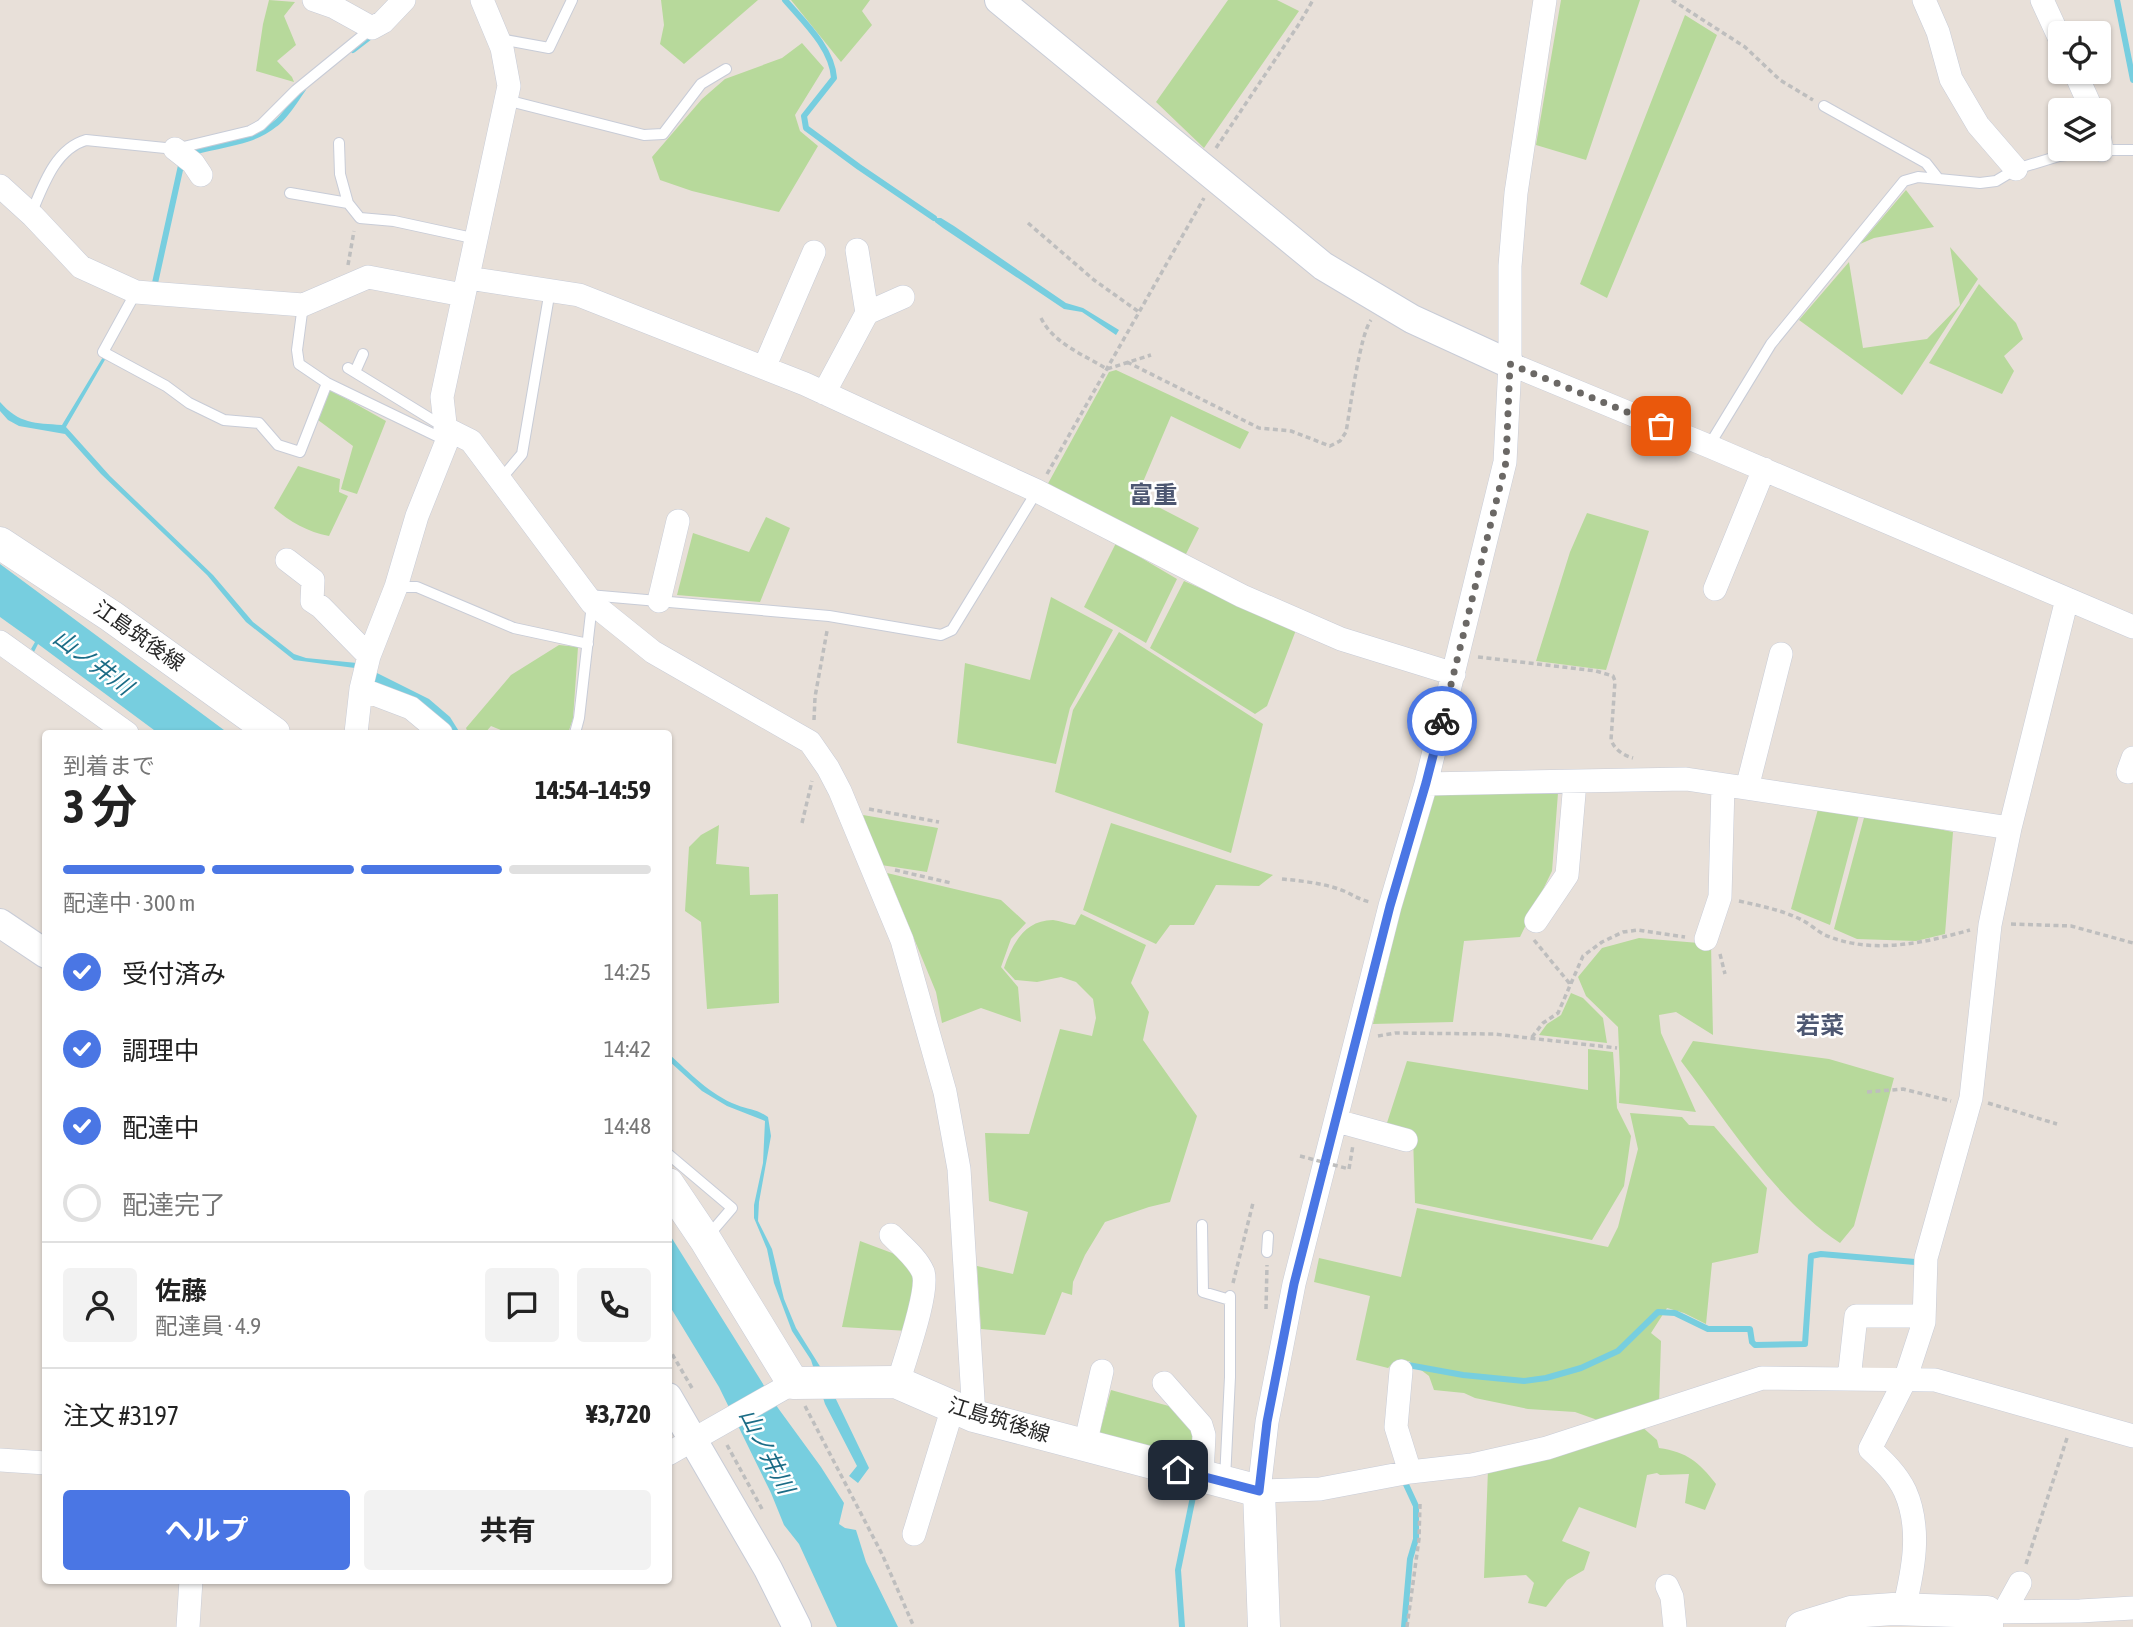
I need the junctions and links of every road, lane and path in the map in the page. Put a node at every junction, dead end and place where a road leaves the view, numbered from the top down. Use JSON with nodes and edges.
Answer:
{"nodes":[{"id":1,"x":314,"y":0,"type":"edge"},
{"id":2,"x":404,"y":0,"type":"edge"},
{"id":3,"x":482,"y":0,"type":"edge"},
{"id":4,"x":572,"y":0,"type":"edge"},
{"id":5,"x":999,"y":0,"type":"edge"},
{"id":6,"x":1313,"y":0,"type":"edge"},
{"id":7,"x":1545,"y":0,"type":"edge"},
{"id":8,"x":1672,"y":0,"type":"edge"},
{"id":9,"x":1924,"y":0,"type":"edge"},
{"id":10,"x":2042,"y":0,"type":"edge"},
{"id":11,"x":2052,"y":21,"type":"edge"},
{"id":12,"x":372,"y":28,"type":"junction"},
{"id":13,"x":499,"y":39,"type":"junction"},
{"id":14,"x":726,"y":69,"type":"dead end"},
{"id":15,"x":506,"y":100,"type":"junction"},
{"id":16,"x":1824,"y":106,"type":"joint"},
{"id":17,"x":339,"y":143,"type":"dead end"},
{"id":18,"x":2111,"y":144,"type":"edge"},
{"id":19,"x":175,"y":149,"type":"junction"},
{"id":20,"x":2133,"y":150,"type":"edge"},
{"id":21,"x":2048,"y":159,"type":"edge"},
{"id":22,"x":2016,"y":169,"type":"junction"},
{"id":23,"x":1210,"y":172,"type":"junction"},
{"id":24,"x":201,"y":176,"type":"dead end"},
{"id":25,"x":1937,"y":177,"type":"junction"},
{"id":26,"x":0,"y":186,"type":"edge"},
{"id":27,"x":290,"y":193,"type":"dead end"},
{"id":28,"x":348,"y":203,"type":"junction"},
{"id":29,"x":31,"y":214,"type":"junction"},
{"id":30,"x":357,"y":215,"type":"junction"},
{"id":31,"x":1028,"y":223,"type":"dead end"},
{"id":32,"x":477,"y":239,"type":"junction"},
{"id":33,"x":857,"y":250,"type":"dead end"},
{"id":34,"x":814,"y":252,"type":"dead end"},
{"id":35,"x":466,"y":287,"type":"junction"},
{"id":36,"x":343,"y":288,"type":"junction"},
{"id":37,"x":550,"y":290,"type":"junction"},
{"id":38,"x":136,"y":292,"type":"junction"},
{"id":39,"x":903,"y":297,"type":"dead end"},
{"id":40,"x":1385,"y":303,"type":"junction"},
{"id":41,"x":303,"y":305,"type":"junction"},
{"id":42,"x":1139,"y":312,"type":"junction"},
{"id":43,"x":867,"y":313,"type":"junction"},
{"id":44,"x":1041,"y":318,"type":"dead end"},
{"id":45,"x":363,"y":354,"type":"dead end"},
{"id":46,"x":1152,"y":355,"type":"dead end"},
{"id":47,"x":1127,"y":362,"type":"junction"},
{"id":48,"x":1510,"y":364,"type":"junction"},
{"id":49,"x":764,"y":368,"type":"junction"},
{"id":50,"x":1107,"y":369,"type":"junction"},
{"id":51,"x":327,"y":383,"type":"junction"},
{"id":52,"x":824,"y":393,"type":"junction"},
{"id":53,"x":446,"y":434,"type":"junction"},
{"id":54,"x":1713,"y":439,"type":"dead end"},
{"id":55,"x":1764,"y":469,"type":"junction"},
{"id":56,"x":500,"y":480,"type":"junction"},
{"id":57,"x":1037,"y":491,"type":"junction"},
{"id":58,"x":678,"y":521,"type":"dead end"},
{"id":59,"x":0,"y":542,"type":"edge"},
{"id":60,"x":287,"y":560,"type":"dead end"},
{"id":61,"x":396,"y":587,"type":"junction"},
{"id":62,"x":1715,"y":589,"type":"dead end"},
{"id":63,"x":589,"y":599,"type":"junction"},
{"id":64,"x":2067,"y":599,"type":"junction"},
{"id":65,"x":659,"y":601,"type":"junction"},
{"id":66,"x":830,"y":616,"type":"junction"},
{"id":67,"x":2133,"y":627,"type":"edge"},
{"id":68,"x":0,"y":642,"type":"edge"},
{"id":69,"x":588,"y":644,"type":"junction"},
{"id":70,"x":1782,"y":654,"type":"dead end"},
{"id":71,"x":369,"y":656,"type":"junction"},
{"id":72,"x":1456,"y":664,"type":"junction"},
{"id":73,"x":361,"y":689,"type":"junction"},
{"id":74,"x":123,"y":730,"type":"edge"},
{"id":75,"x":270,"y":730,"type":"edge"},
{"id":76,"x":356,"y":730,"type":"edge"},
{"id":77,"x":437,"y":730,"type":"edge"},
{"id":78,"x":576,"y":730,"type":"edge"},
{"id":79,"x":819,"y":755,"type":"junction"},
{"id":80,"x":1638,"y":759,"type":"dead end"},
{"id":81,"x":1575,"y":782,"type":"junction"},
{"id":82,"x":1426,"y":783,"type":"junction"},
{"id":83,"x":1723,"y":785,"type":"junction"},
{"id":84,"x":1747,"y":788,"type":"junction"},
{"id":85,"x":846,"y":805,"type":"junction"},
{"id":86,"x":940,"y":822,"type":"dead end"},
{"id":87,"x":802,"y":823,"type":"dead end"},
{"id":88,"x":2010,"y":828,"type":"junction"},
{"id":89,"x":872,"y":867,"type":"junction"},
{"id":90,"x":1282,"y":879,"type":"dead end"},
{"id":91,"x":951,"y":883,"type":"dead end"},
{"id":92,"x":1720,"y":897,"type":"junction"},
{"id":93,"x":1390,"y":906,"type":"junction"},
{"id":94,"x":1536,"y":921,"type":"joint"},
{"id":95,"x":0,"y":923,"type":"edge"},
{"id":96,"x":1990,"y":925,"type":"junction"},
{"id":97,"x":1706,"y":939,"type":"junction"},
{"id":98,"x":2133,"y":943,"type":"edge"},
{"id":99,"x":42,"y":951,"type":"edge"},
{"id":100,"x":1725,"y":974,"type":"dead end"},
{"id":101,"x":1570,"y":984,"type":"junction"},
{"id":102,"x":1532,"y":1037,"type":"junction"},
{"id":103,"x":1357,"y":1041,"type":"junction"},
{"id":104,"x":1617,"y":1048,"type":"dead end"},
{"id":105,"x":1867,"y":1092,"type":"dead end"},
{"id":106,"x":1970,"y":1102,"type":"junction"},
{"id":107,"x":1337,"y":1121,"type":"junction"},
{"id":108,"x":2057,"y":1124,"type":"dead end"},
{"id":109,"x":1406,"y":1140,"type":"dead end"},
{"id":110,"x":1300,"y":1156,"type":"dead end"},
{"id":111,"x":672,"y":1157,"type":"edge"},
{"id":112,"x":1349,"y":1169,"type":"dead end"},
{"id":113,"x":672,"y":1190,"type":"edge"},
{"id":114,"x":1253,"y":1203,"type":"dead end"},
{"id":115,"x":1202,"y":1225,"type":"dead end"},
{"id":116,"x":891,"y":1236,"type":"dead end"},
{"id":117,"x":1268,"y":1236,"type":"dead end"},
{"id":118,"x":705,"y":1239,"type":"junction"},
{"id":119,"x":1267,"y":1252,"type":"joint"},
{"id":120,"x":1230,"y":1298,"type":"junction"},
{"id":121,"x":1266,"y":1309,"type":"dead end"},
{"id":122,"x":1924,"y":1316,"type":"junction"},
{"id":123,"x":1102,"y":1371,"type":"dead end"},
{"id":124,"x":1401,"y":1371,"type":"dead end"},
{"id":125,"x":1849,"y":1379,"type":"junction"},
{"id":126,"x":1905,"y":1380,"type":"junction"},
{"id":127,"x":898,"y":1383,"type":"junction"},
{"id":128,"x":1164,"y":1383,"type":"dead end"},
{"id":129,"x":784,"y":1387,"type":"junction"},
{"id":130,"x":672,"y":1404,"type":"edge"},
{"id":131,"x":964,"y":1412,"type":"junction"},
{"id":132,"x":2073,"y":1419,"type":"junction"},
{"id":133,"x":2133,"y":1436,"type":"edge"},
{"id":134,"x":693,"y":1441,"type":"junction"},
{"id":135,"x":1085,"y":1445,"type":"junction"},
{"id":136,"x":672,"y":1452,"type":"edge"},
{"id":137,"x":0,"y":1460,"type":"edge"},
{"id":138,"x":42,"y":1463,"type":"edge"},
{"id":139,"x":1410,"y":1472,"type":"junction"},
{"id":140,"x":1213,"y":1479,"type":"junction"},
{"id":141,"x":1259,"y":1491,"type":"junction"},
{"id":142,"x":1420,"y":1504,"type":"dead end"},
{"id":143,"x":914,"y":1534,"type":"dead end"},
{"id":144,"x":2020,"y":1583,"type":"joint"},
{"id":145,"x":191,"y":1584,"type":"edge"},
{"id":146,"x":1667,"y":1586,"type":"dead end"},
{"id":147,"x":2133,"y":1608,"type":"edge"},
{"id":148,"x":1904,"y":1609,"type":"junction"},
{"id":149,"x":1993,"y":1617,"type":"edge"},
{"id":150,"x":188,"y":1627,"type":"edge"},
{"id":151,"x":797,"y":1627,"type":"edge"},
{"id":152,"x":914,"y":1627,"type":"edge"},
{"id":153,"x":1264,"y":1627,"type":"edge"},
{"id":154,"x":1407,"y":1627,"type":"edge"},
{"id":155,"x":1675,"y":1627,"type":"edge"},
{"id":156,"x":1802,"y":1627,"type":"edge"}],
"edges":[{"from":1,"to":12,"type":"street"},
{"from":2,"to":12,"type":"street"},
{"from":3,"to":13,"type":"street"},
{"from":4,"to":13,"type":"lane"},
{"from":5,"to":23,"type":"street"},
{"from":6,"to":23,"type":"path"},
{"from":7,"to":48,"type":"street"},
{"from":8,"to":16,"type":"path"},
{"from":9,"to":22,"type":"street"},
{"from":10,"to":11,"type":"street"},
{"from":12,"to":19,"type":"lane"},
{"from":13,"to":15,"type":"street"},
{"from":14,"to":15,"type":"lane"},
{"from":15,"to":32,"type":"street"},
{"from":16,"to":25,"type":"lane"},
{"from":17,"to":28,"type":"lane"},
{"from":18,"to":20,"type":"lane"},
{"from":19,"to":24,"type":"street"},
{"from":19,"to":29,"type":"lane"},
{"from":21,"to":22,"type":"lane"},
{"from":22,"to":25,"type":"lane"},
{"from":23,"to":40,"type":"street"},
{"from":23,"to":42,"type":"path"},
{"from":25,"to":54,"type":"lane"},
{"from":26,"to":29,"type":"street"},
{"from":27,"to":28,"type":"lane"},
{"from":28,"to":30,"type":"lane"},
{"from":29,"to":38,"type":"street"},
{"from":30,"to":32,"type":"lane"},
{"from":30,"to":36,"type":"path"},
{"from":31,"to":42,"type":"path"},
{"from":32,"to":35,"type":"street"},
{"from":33,"to":43,"type":"street"},
{"from":34,"to":49,"type":"street"},
{"from":35,"to":36,"type":"street"},
{"from":35,"to":37,"type":"street"},
{"from":35,"to":53,"type":"street"},
{"from":36,"to":41,"type":"street"},
{"from":37,"to":49,"type":"street"},
{"from":37,"to":56,"type":"lane"},
{"from":38,"to":41,"type":"street"},
{"from":38,"to":51,"type":"lane"},
{"from":39,"to":43,"type":"street"},
{"from":40,"to":47,"type":"path"},
{"from":40,"to":48,"type":"street"},
{"from":41,"to":51,"type":"lane"},
{"from":42,"to":50,"type":"path"},
{"from":43,"to":52,"type":"street"},
{"from":44,"to":50,"type":"path"},
{"from":45,"to":53,"type":"lane"},
{"from":46,"to":47,"type":"path"},
{"from":47,"to":50,"type":"path"},
{"from":48,"to":55,"type":"street"},
{"from":48,"to":72,"type":"street"},
{"from":49,"to":52,"type":"street"},
{"from":50,"to":57,"type":"path"},
{"from":51,"to":53,"type":"lane"},
{"from":52,"to":57,"type":"street"},
{"from":53,"to":56,"type":"street"},
{"from":53,"to":61,"type":"street"},
{"from":55,"to":62,"type":"street"},
{"from":55,"to":64,"type":"street"},
{"from":56,"to":63,"type":"street"},
{"from":57,"to":66,"type":"lane"},
{"from":57,"to":72,"type":"street"},
{"from":58,"to":65,"type":"street"},
{"from":59,"to":75,"type":"main road","name":"江島筑後線"},
{"from":60,"to":71,"type":"street"},
{"from":61,"to":69,"type":"lane"},
{"from":61,"to":71,"type":"street"},
{"from":63,"to":65,"type":"lane"},
{"from":63,"to":69,"type":"lane"},
{"from":63,"to":79,"type":"street"},
{"from":64,"to":67,"type":"street"},
{"from":64,"to":88,"type":"street"},
{"from":65,"to":66,"type":"lane"},
{"from":66,"to":79,"type":"path"},
{"from":68,"to":74,"type":"street"},
{"from":69,"to":78,"type":"lane"},
{"from":70,"to":84,"type":"street"},
{"from":71,"to":73,"type":"street"},
{"from":72,"to":80,"type":"path"},
{"from":72,"to":82,"type":"street"},
{"from":73,"to":76,"type":"street"},
{"from":73,"to":77,"type":"street"},
{"from":79,"to":85,"type":"street"},
{"from":79,"to":87,"type":"path"},
{"from":81,"to":82,"type":"street"},
{"from":81,"to":83,"type":"street"},
{"from":81,"to":94,"type":"street"},
{"from":82,"to":93,"type":"street"},
{"from":83,"to":84,"type":"street"},
{"from":83,"to":92,"type":"street"},
{"from":84,"to":88,"type":"street"},
{"from":85,"to":86,"type":"path"},
{"from":85,"to":89,"type":"street"},
{"from":88,"to":96,"type":"street"},
{"from":89,"to":91,"type":"path"},
{"from":89,"to":131,"type":"street"},
{"from":90,"to":93,"type":"path"},
{"from":92,"to":96,"type":"path"},
{"from":92,"to":97,"type":"street"},
{"from":93,"to":103,"type":"street"},
{"from":94,"to":101,"type":"path"},
{"from":95,"to":99,"type":"street"},
{"from":96,"to":98,"type":"path"},
{"from":96,"to":106,"type":"street"},
{"from":97,"to":100,"type":"path"},
{"from":97,"to":101,"type":"path"},
{"from":101,"to":102,"type":"path"},
{"from":102,"to":103,"type":"path"},
{"from":102,"to":104,"type":"path"},
{"from":103,"to":107,"type":"street"},
{"from":105,"to":106,"type":"path"},
{"from":106,"to":108,"type":"path"},
{"from":106,"to":122,"type":"street"},
{"from":107,"to":109,"type":"street"},
{"from":107,"to":141,"type":"street"},
{"from":110,"to":112,"type":"path","bridge":true},
{"from":111,"to":118,"type":"lane"},
{"from":113,"to":118,"type":"main road"},
{"from":114,"to":120,"type":"path"},
{"from":115,"to":120,"type":"lane"},
{"from":116,"to":127,"type":"street"},
{"from":117,"to":119,"type":"lane"},
{"from":118,"to":129,"type":"main road"},
{"from":119,"to":121,"type":"path"},
{"from":120,"to":140,"type":"lane"},
{"from":122,"to":125,"type":"street"},
{"from":122,"to":126,"type":"street"},
{"from":123,"to":135,"type":"street"},
{"from":124,"to":139,"type":"street"},
{"from":125,"to":126,"type":"street"},
{"from":125,"to":139,"type":"street"},
{"from":126,"to":132,"type":"street"},
{"from":126,"to":148,"type":"street"},
{"from":127,"to":129,"type":"main road","name":"江島筑後線"},
{"from":127,"to":131,"type":"main road","name":"江島筑後線"},
{"from":128,"to":140,"type":"street"},
{"from":129,"to":134,"type":"street"},
{"from":129,"to":152,"type":"path"},
{"from":130,"to":134,"type":"street"},
{"from":131,"to":135,"type":"main road","name":"江島筑後線"},
{"from":131,"to":143,"type":"street"},
{"from":132,"to":133,"type":"street"},
{"from":132,"to":144,"type":"path"},
{"from":134,"to":136,"type":"street"},
{"from":134,"to":151,"type":"street"},
{"from":135,"to":140,"type":"main road","name":"江島筑後線"},
{"from":137,"to":138,"type":"street"},
{"from":139,"to":141,"type":"street"},
{"from":140,"to":141,"type":"main road","name":"江島筑後線"},
{"from":141,"to":153,"type":"main road"},
{"from":142,"to":154,"type":"path"},
{"from":144,"to":149,"type":"street"},
{"from":145,"to":150,"type":"street"},
{"from":146,"to":155,"type":"street"},
{"from":147,"to":149,"type":"street"},
{"from":148,"to":149,"type":"main road"},
{"from":148,"to":156,"type":"main road"}]}
